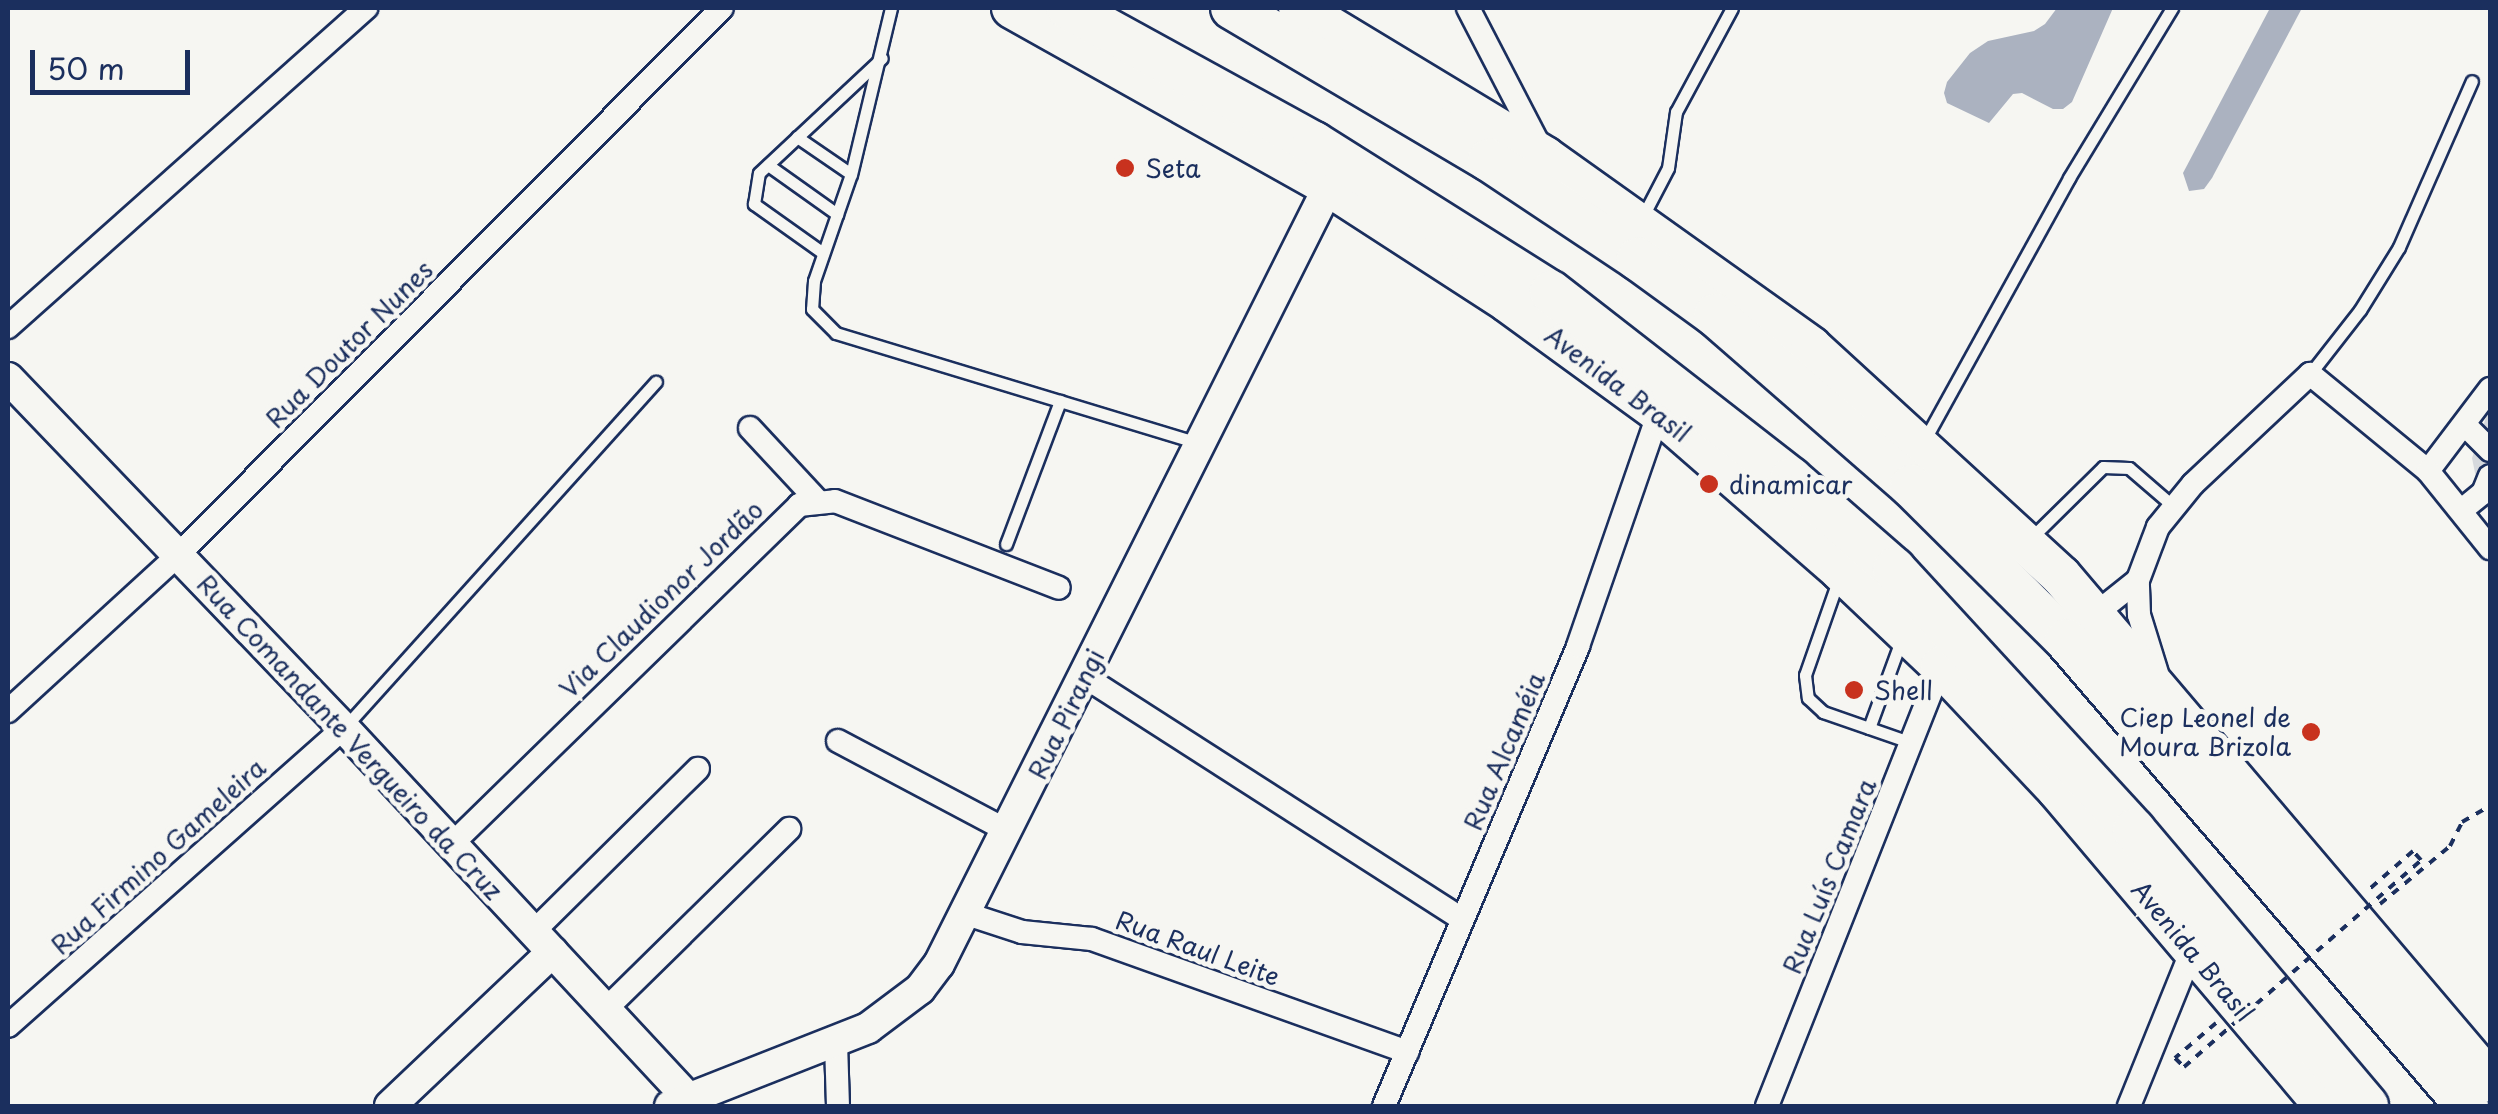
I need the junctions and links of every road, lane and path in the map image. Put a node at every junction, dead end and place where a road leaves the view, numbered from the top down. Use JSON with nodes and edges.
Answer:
{"nodes":[{"id":1,"x":366,"y":8,"type":"edge"},
{"id":2,"x":722,"y":8,"type":"edge"},
{"id":3,"x":891,"y":8,"type":"edge"},
{"id":4,"x":1012,"y":8,"type":"edge"},
{"id":5,"x":1068,"y":8,"type":"edge"},
{"id":6,"x":1232,"y":8,"type":"edge"},
{"id":7,"x":1299,"y":8,"type":"edge"},
{"id":8,"x":1468,"y":8,"type":"edge"},
{"id":9,"x":1732,"y":8,"type":"edge"},
{"id":10,"x":2172,"y":8,"type":"edge"},
{"id":11,"x":882,"y":57,"type":"junction"},
{"id":12,"x":2472,"y":81,"type":"dead end"},
{"id":13,"x":797,"y":137,"type":"junction"},
{"id":14,"x":1545,"y":157,"type":"junction"},
{"id":15,"x":768,"y":165,"type":"junction"},
{"id":16,"x":851,"y":174,"type":"junction"},
{"id":17,"x":1329,"y":186,"type":"junction"},
{"id":18,"x":836,"y":214,"type":"junction"},
{"id":19,"x":1638,"y":223,"type":"junction"},
{"id":20,"x":823,"y":253,"type":"junction"},
{"id":21,"x":8,"y":327,"type":"edge"},
{"id":22,"x":2310,"y":374,"type":"junction"},
{"id":23,"x":8,"y":378,"type":"edge"},
{"id":24,"x":656,"y":382,"type":"dead end"},
{"id":25,"x":2490,"y":389,"type":"edge"},
{"id":26,"x":1060,"y":401,"type":"junction"},
{"id":27,"x":1660,"y":412,"type":"junction"},
{"id":28,"x":2466,"y":426,"type":"junction"},
{"id":29,"x":750,"y":428,"type":"dead end"},
{"id":30,"x":1202,"y":444,"type":"junction"},
{"id":31,"x":1920,"y":447,"type":"junction"},
{"id":32,"x":2490,"y":450,"type":"edge"},
{"id":33,"x":2428,"y":471,"type":"junction"},
{"id":34,"x":2490,"y":476,"type":"edge"},
{"id":35,"x":816,"y":500,"type":"junction"},
{"id":36,"x":2173,"y":506,"type":"junction"},
{"id":37,"x":2463,"y":509,"type":"junction"},
{"id":38,"x":2027,"y":542,"type":"junction"},
{"id":39,"x":1006,"y":544,"type":"dead end"},
{"id":40,"x":2490,"y":548,"type":"edge"},
{"id":41,"x":178,"y":554,"type":"junction"},
{"id":42,"x":1842,"y":571,"type":"junction"},
{"id":43,"x":2138,"y":580,"type":"junction"},
{"id":44,"x":1060,"y":588,"type":"dead end"},
{"id":45,"x":2094,"y":615,"type":"junction"},
{"id":46,"x":1906,"y":630,"type":"junction"},
{"id":47,"x":1941,"y":666,"type":"junction"},
{"id":48,"x":1085,"y":677,"type":"junction"},
{"id":49,"x":8,"y":710,"type":"edge"},
{"id":50,"x":2184,"y":720,"type":"junction"},
{"id":51,"x":344,"y":728,"type":"junction"},
{"id":52,"x":1868,"y":728,"type":"junction"},
{"id":53,"x":838,"y":741,"type":"dead end"},
{"id":54,"x":1912,"y":743,"type":"junction"},
{"id":55,"x":698,"y":769,"type":"dead end"},
{"id":56,"x":2490,"y":806,"type":"edge"},
{"id":57,"x":789,"y":829,"type":"dead end"},
{"id":58,"x":2134,"y":830,"type":"junction"},
{"id":59,"x":1008,"y":832,"type":"junction"},
{"id":60,"x":451,"y":845,"type":"junction"},
{"id":61,"x":967,"y":914,"type":"junction"},
{"id":62,"x":1462,"y":919,"type":"junction"},
{"id":63,"x":542,"y":942,"type":"junction"},
{"id":64,"x":2192,"y":950,"type":"junction"},
{"id":65,"x":2178,"y":990,"type":"junction"},
{"id":66,"x":606,"y":1010,"type":"junction"},
{"id":67,"x":8,"y":1026,"type":"edge"},
{"id":68,"x":836,"y":1043,"type":"junction"},
{"id":69,"x":1407,"y":1052,"type":"junction"},
{"id":70,"x":2490,"y":1081,"type":"edge"},
{"id":71,"x":679,"y":1103,"type":"edge"},
{"id":72,"x":390,"y":1106,"type":"edge"},
{"id":73,"x":838,"y":1106,"type":"edge"},
{"id":74,"x":1384,"y":1106,"type":"edge"},
{"id":75,"x":1767,"y":1106,"type":"edge"},
{"id":76,"x":2129,"y":1106,"type":"edge"},
{"id":77,"x":2325,"y":1106,"type":"edge"},
{"id":78,"x":2368,"y":1106,"type":"edge"},
{"id":79,"x":2468,"y":1106,"type":"edge"}],
"edges":[{"from":1,"to":21,"type":"street"},
{"from":2,"to":41,"type":"street","name":"Rua Doutor Nunes"},
{"from":3,"to":11,"type":"lane"},
{"from":4,"to":17,"type":"highway","name":"Avenida Brasil"},
{"from":5,"to":58,"type":"highway","name":"Avenida Brasil"},
{"from":6,"to":79,"type":"highway"},
{"from":7,"to":14,"type":"highway"},
{"from":8,"to":14,"type":"street"},
{"from":9,"to":19,"type":"lane"},
{"from":10,"to":31,"type":"lane"},
{"from":11,"to":13,"type":"lane"},
{"from":11,"to":16,"type":"lane"},
{"from":12,"to":22,"type":"lane"},
{"from":13,"to":15,"type":"lane"},
{"from":13,"to":16,"type":"lane"},
{"from":14,"to":19,"type":"highway"},
{"from":15,"to":18,"type":"lane"},
{"from":15,"to":20,"type":"lane"},
{"from":16,"to":18,"type":"lane"},
{"from":17,"to":27,"type":"highway","name":"Avenida Brasil"},
{"from":17,"to":30,"type":"street","name":"Rua Pirangi"},
{"from":18,"to":20,"type":"lane"},
{"from":19,"to":31,"type":"highway"},
{"from":20,"to":26,"type":"lane"},
{"from":22,"to":33,"type":"street"},
{"from":22,"to":36,"type":"street"},
{"from":23,"to":41,"type":"street","name":"Rua Comandante Vergueiro da Cruz"},
{"from":24,"to":51,"type":"lane"},
{"from":25,"to":28,"type":"street"},
{"from":26,"to":30,"type":"lane"},
{"from":26,"to":39,"type":"lane"},
{"from":27,"to":42,"type":"highway","name":"Avenida Brasil"},
{"from":27,"to":58,"type":"highway"},
{"from":27,"to":62,"type":"street","name":"Rua Alcaméia"},
{"from":28,"to":32,"type":"street"},
{"from":28,"to":33,"type":"street"},
{"from":29,"to":35,"type":"street"},
{"from":30,"to":48,"type":"street","name":"Rua Pirangi"},
{"from":31,"to":38,"type":"highway"},
{"from":33,"to":37,"type":"street"},
{"from":34,"to":37,"type":"street"},
{"from":35,"to":44,"type":"street"},
{"from":35,"to":60,"type":"street","name":"Via Claudionor Jordão"},
{"from":36,"to":38,"type":"lane"},
{"from":36,"to":43,"type":"street"},
{"from":37,"to":40,"type":"street"},
{"from":38,"to":45,"type":"highway"},
{"from":41,"to":49,"type":"street","name":"Rua Doutor Nunes"},
{"from":41,"to":51,"type":"street","name":"Rua Comandante Vergueiro da Cruz"},
{"from":42,"to":46,"type":"highway","name":"Avenida Brasil"},
{"from":42,"to":52,"type":"lane"},
{"from":43,"to":45,"type":"street"},
{"from":43,"to":50,"type":"street"},
{"from":45,"to":50,"type":"highway"},
{"from":46,"to":47,"type":"highway","name":"Avenida Brasil"},
{"from":46,"to":52,"type":"lane"},
{"from":47,"to":54,"type":"street","name":"Rua Luís Camara"},
{"from":47,"to":64,"type":"highway","name":"Avenida Brasil"},
{"from":48,"to":59,"type":"street","name":"Rua Pirangi"},
{"from":48,"to":62,"type":"street"},
{"from":50,"to":70,"type":"highway"},
{"from":51,"to":60,"type":"street","name":"Rua Comandante Vergueiro da Cruz"},
{"from":51,"to":67,"type":"street","name":"Rua Firmino Gameleira"},
{"from":52,"to":54,"type":"lane"},
{"from":53,"to":59,"type":"street"},
{"from":54,"to":75,"type":"street","name":"Rua Luís Camara"},
{"from":55,"to":63,"type":"street"},
{"from":56,"to":65,"type":"path","bridge":true},
{"from":57,"to":66,"type":"street"},
{"from":58,"to":78,"type":"highway","name":"Avenida Brasil"},
{"from":59,"to":61,"type":"street","name":"Rua Pirangi"},
{"from":60,"to":63,"type":"street","name":"Rua Comandante Vergueiro da Cruz"},
{"from":61,"to":68,"type":"street","name":"Rua Pirangi"},
{"from":61,"to":69,"type":"street","name":"Rua Raul Leite"},
{"from":62,"to":69,"type":"street","name":"Rua Alcaméia"},
{"from":63,"to":66,"type":"street","name":"Rua Comandante Vergueiro da Cruz"},
{"from":63,"to":72,"type":"street"},
{"from":64,"to":65,"type":"street"},
{"from":64,"to":77,"type":"highway","name":"Avenida Brasil"},
{"from":65,"to":76,"type":"street"},
{"from":66,"to":71,"type":"street","name":"Rua Comandante Vergueiro da Cruz"},
{"from":68,"to":71,"type":"street","name":"Rua Pirangi"},
{"from":68,"to":73,"type":"street"},
{"from":69,"to":74,"type":"street","name":"Rua Alcaméia"}]}
